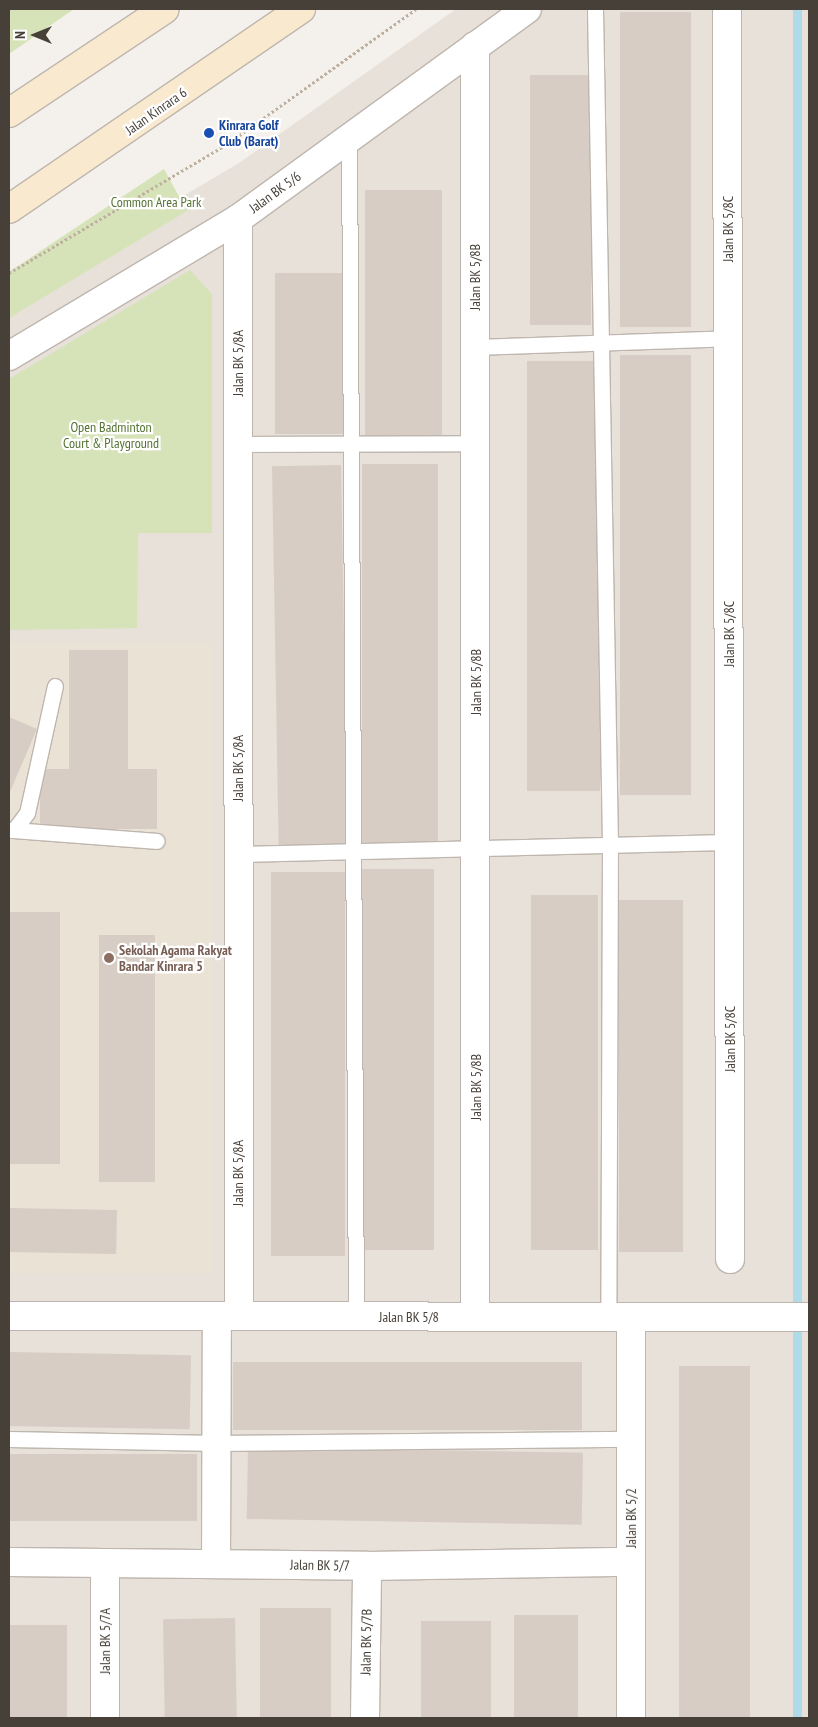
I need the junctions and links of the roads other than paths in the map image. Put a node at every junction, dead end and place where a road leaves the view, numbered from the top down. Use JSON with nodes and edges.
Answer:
{"nodes":[{"id":1,"x":165,"y":9,"type":"edge"},
{"id":2,"x":301,"y":9,"type":"edge"},
{"id":3,"x":527,"y":9,"type":"edge"},
{"id":4,"x":595,"y":9,"type":"edge"},
{"id":5,"x":728,"y":9,"type":"edge"},
{"id":6,"x":474,"y":46,"type":"junction"},
{"id":7,"x":9,"y":113,"type":"edge"},
{"id":8,"x":349,"y":139,"type":"junction"},
{"id":9,"x":9,"y":209,"type":"edge"},
{"id":10,"x":238,"y":219,"type":"junction"},
{"id":11,"x":728,"y":338,"type":"junction"},
{"id":12,"x":603,"y":342,"type":"junction"},
{"id":13,"x":475,"y":347,"type":"junction"},
{"id":14,"x":9,"y":356,"type":"edge"},
{"id":15,"x":475,"y":443,"type":"junction"},
{"id":16,"x":238,"y":444,"type":"junction"},
{"id":17,"x":353,"y":444,"type":"junction"},
{"id":18,"x":55,"y":686,"type":"dead end"},
{"id":19,"x":12,"y":830,"type":"edge"},
{"id":20,"x":157,"y":841,"type":"dead end"},
{"id":21,"x":729,"y":842,"type":"junction"},
{"id":22,"x":610,"y":845,"type":"junction"},
{"id":23,"x":476,"y":848,"type":"junction"},
{"id":24,"x":352,"y":851,"type":"junction"},
{"id":25,"x":238,"y":854,"type":"junction"},
{"id":26,"x":730,"y":1259,"type":"dead end"},
{"id":27,"x":9,"y":1316,"type":"edge"},
{"id":28,"x":228,"y":1316,"type":"junction"},
{"id":29,"x":356,"y":1317,"type":"junction"},
{"id":30,"x":475,"y":1317,"type":"junction"},
{"id":31,"x":620,"y":1317,"type":"junction"},
{"id":32,"x":808,"y":1317,"type":"edge"},
{"id":33,"x":9,"y":1439,"type":"edge"},
{"id":34,"x":631,"y":1439,"type":"junction"},
{"id":35,"x":216,"y":1443,"type":"junction"},
{"id":36,"x":9,"y":1562,"type":"edge"},
{"id":37,"x":631,"y":1562,"type":"junction"},
{"id":38,"x":105,"y":1563,"type":"junction"},
{"id":39,"x":216,"y":1564,"type":"junction"},
{"id":40,"x":367,"y":1566,"type":"junction"},
{"id":41,"x":105,"y":1718,"type":"edge"},
{"id":42,"x":365,"y":1718,"type":"edge"},
{"id":43,"x":631,"y":1718,"type":"edge"}],
"edges":[{"from":1,"to":7,"type":"main road"},
{"from":2,"to":9,"type":"main road","name":"Jalan Kinrara 6"},
{"from":3,"to":6,"type":"street","name":"Jalan BK 5/6"},
{"from":4,"to":12,"type":"lane"},
{"from":5,"to":11,"type":"street","name":"Jalan BK 5/8C"},
{"from":6,"to":8,"type":"street","name":"Jalan BK 5/6"},
{"from":6,"to":13,"type":"street","name":"Jalan BK 5/8B"},
{"from":8,"to":10,"type":"street","name":"Jalan BK 5/6"},
{"from":8,"to":17,"type":"lane"},
{"from":10,"to":14,"type":"street","name":"Jalan BK 5/6"},
{"from":10,"to":16,"type":"street","name":"Jalan BK 5/8A"},
{"from":11,"to":12,"type":"lane"},
{"from":11,"to":21,"type":"street","name":"Jalan BK 5/8C"},
{"from":12,"to":13,"type":"lane"},
{"from":12,"to":22,"type":"lane"},
{"from":13,"to":15,"type":"street","name":"Jalan BK 5/8B"},
{"from":15,"to":17,"type":"lane"},
{"from":15,"to":23,"type":"street","name":"Jalan BK 5/8B"},
{"from":16,"to":17,"type":"lane"},
{"from":16,"to":25,"type":"street","name":"Jalan BK 5/8A"},
{"from":17,"to":24,"type":"lane"},
{"from":18,"to":19,"type":"lane"},
{"from":19,"to":20,"type":"lane"},
{"from":21,"to":22,"type":"lane"},
{"from":21,"to":26,"type":"street","name":"Jalan BK 5/8C"},
{"from":22,"to":23,"type":"lane"},
{"from":22,"to":31,"type":"lane"},
{"from":23,"to":24,"type":"lane"},
{"from":23,"to":30,"type":"street","name":"Jalan BK 5/8B"},
{"from":24,"to":25,"type":"lane"},
{"from":24,"to":29,"type":"lane"},
{"from":25,"to":28,"type":"street","name":"Jalan BK 5/8A"},
{"from":27,"to":28,"type":"street","name":"Jalan BK 5/8"},
{"from":28,"to":29,"type":"street","name":"Jalan BK 5/8"},
{"from":28,"to":35,"type":"street","name":"Jalan BK 5/8A"},
{"from":29,"to":30,"type":"street","name":"Jalan BK 5/8"},
{"from":30,"to":31,"type":"street","name":"Jalan BK 5/8"},
{"from":31,"to":32,"type":"street","name":"Jalan BK 5/8"},
{"from":31,"to":34,"type":"street","name":"Jalan BK 5/2"},
{"from":33,"to":35,"type":"lane"},
{"from":34,"to":35,"type":"lane"},
{"from":34,"to":37,"type":"street","name":"Jalan BK 5/2"},
{"from":35,"to":39,"type":"street","name":"Jalan BK 5/8A"},
{"from":36,"to":38,"type":"street","name":"Jalan BK 5/7"},
{"from":37,"to":40,"type":"street","name":"Jalan BK 5/7"},
{"from":37,"to":43,"type":"street","name":"Jalan BK 5/2"},
{"from":38,"to":39,"type":"street","name":"Jalan BK 5/7"},
{"from":38,"to":41,"type":"street","name":"Jalan BK 5/7A"},
{"from":39,"to":40,"type":"street","name":"Jalan BK 5/7"},
{"from":40,"to":42,"type":"street","name":"Jalan BK 5/7B"}]}
